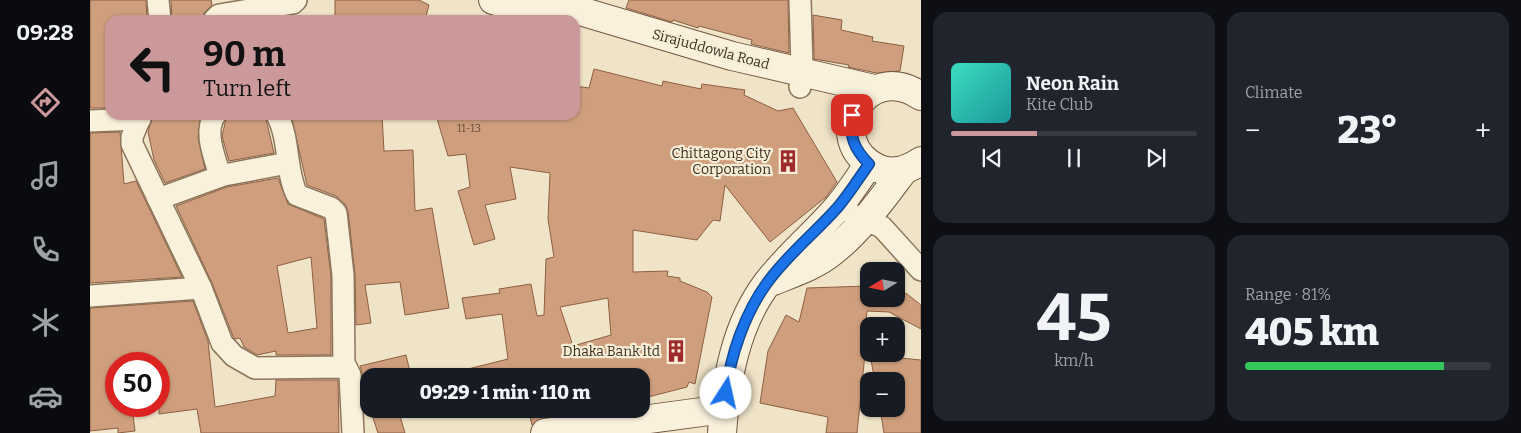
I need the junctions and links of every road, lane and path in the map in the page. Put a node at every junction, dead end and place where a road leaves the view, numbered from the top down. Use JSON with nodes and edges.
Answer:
{"nodes":[{"id":1,"x":158,"y":0,"type":"edge"},
{"id":2,"x":296,"y":0,"type":"edge"},
{"id":3,"x":493,"y":0,"type":"edge"},
{"id":4,"x":550,"y":0,"type":"edge"},
{"id":5,"x":800,"y":0,"type":"edge"},
{"id":6,"x":160,"y":15,"type":"edge"},
{"id":7,"x":219,"y":15,"type":"edge"},
{"id":8,"x":540,"y":15,"type":"edge"},
{"id":9,"x":580,"y":28,"type":"edge"},
{"id":10,"x":800,"y":80,"type":"junction"},
{"id":11,"x":867,"y":96,"type":"junction"},
{"id":12,"x":921,"y":96,"type":"edge"},
{"id":13,"x":105,"y":120,"type":"edge"},
{"id":14,"x":140,"y":120,"type":"edge"},
{"id":15,"x":212,"y":120,"type":"edge"},
{"id":16,"x":279,"y":120,"type":"edge"},
{"id":17,"x":90,"y":121,"type":"edge"},
{"id":18,"x":288,"y":163,"type":"junction"},
{"id":19,"x":869,"y":164,"type":"junction"},
{"id":20,"x":912,"y":166,"type":"edge"},
{"id":21,"x":220,"y":176,"type":"junction"},
{"id":22,"x":158,"y":199,"type":"junction"},
{"id":23,"x":838,"y":207,"type":"junction"},
{"id":24,"x":865,"y":221,"type":"junction"},
{"id":25,"x":921,"y":270,"type":"edge"},
{"id":26,"x":767,"y":283,"type":"junction"},
{"id":27,"x":201,"y":288,"type":"junction"},
{"id":28,"x":90,"y":296,"type":"edge"},
{"id":29,"x":344,"y":366,"type":"junction"},
{"id":30,"x":723,"y":421,"type":"edge"},
{"id":31,"x":352,"y":433,"type":"edge"},
{"id":32,"x":545,"y":433,"type":"edge"}],
"edges":[{"from":1,"to":6,"type":"street"},
{"from":2,"to":7,"type":"street"},
{"from":3,"to":8,"type":"main road"},
{"from":4,"to":10,"type":"main road","name":"Sirajuddowla Road"},
{"from":5,"to":10,"type":"street"},
{"from":9,"to":10,"type":"main road","name":"Sirajuddowla Road"},
{"from":10,"to":11,"type":"main road","name":"Sirajuddowla Road"},
{"from":11,"to":12,"type":"main road","name":"Sirajuddowla Road"},
{"from":11,"to":19,"type":"main road"},
{"from":13,"to":17,"type":"street"},
{"from":14,"to":22,"type":"street"},
{"from":15,"to":21,"type":"street"},
{"from":16,"to":18,"type":"street"},
{"from":18,"to":21,"type":"street"},
{"from":18,"to":29,"type":"street"},
{"from":19,"to":20,"type":"main road"},
{"from":19,"to":23,"type":"main road"},
{"from":20,"to":24,"type":"main road"},
{"from":21,"to":22,"type":"street"},
{"from":22,"to":27,"type":"street"},
{"from":23,"to":24,"type":"street"},
{"from":23,"to":26,"type":"main road"},
{"from":24,"to":25,"type":"street"},
{"from":24,"to":26,"type":"main road"},
{"from":26,"to":30,"type":"main road"},
{"from":27,"to":28,"type":"street"},
{"from":27,"to":29,"type":"street"},
{"from":29,"to":31,"type":"street"},
{"from":30,"to":32,"type":"main road"}]}
